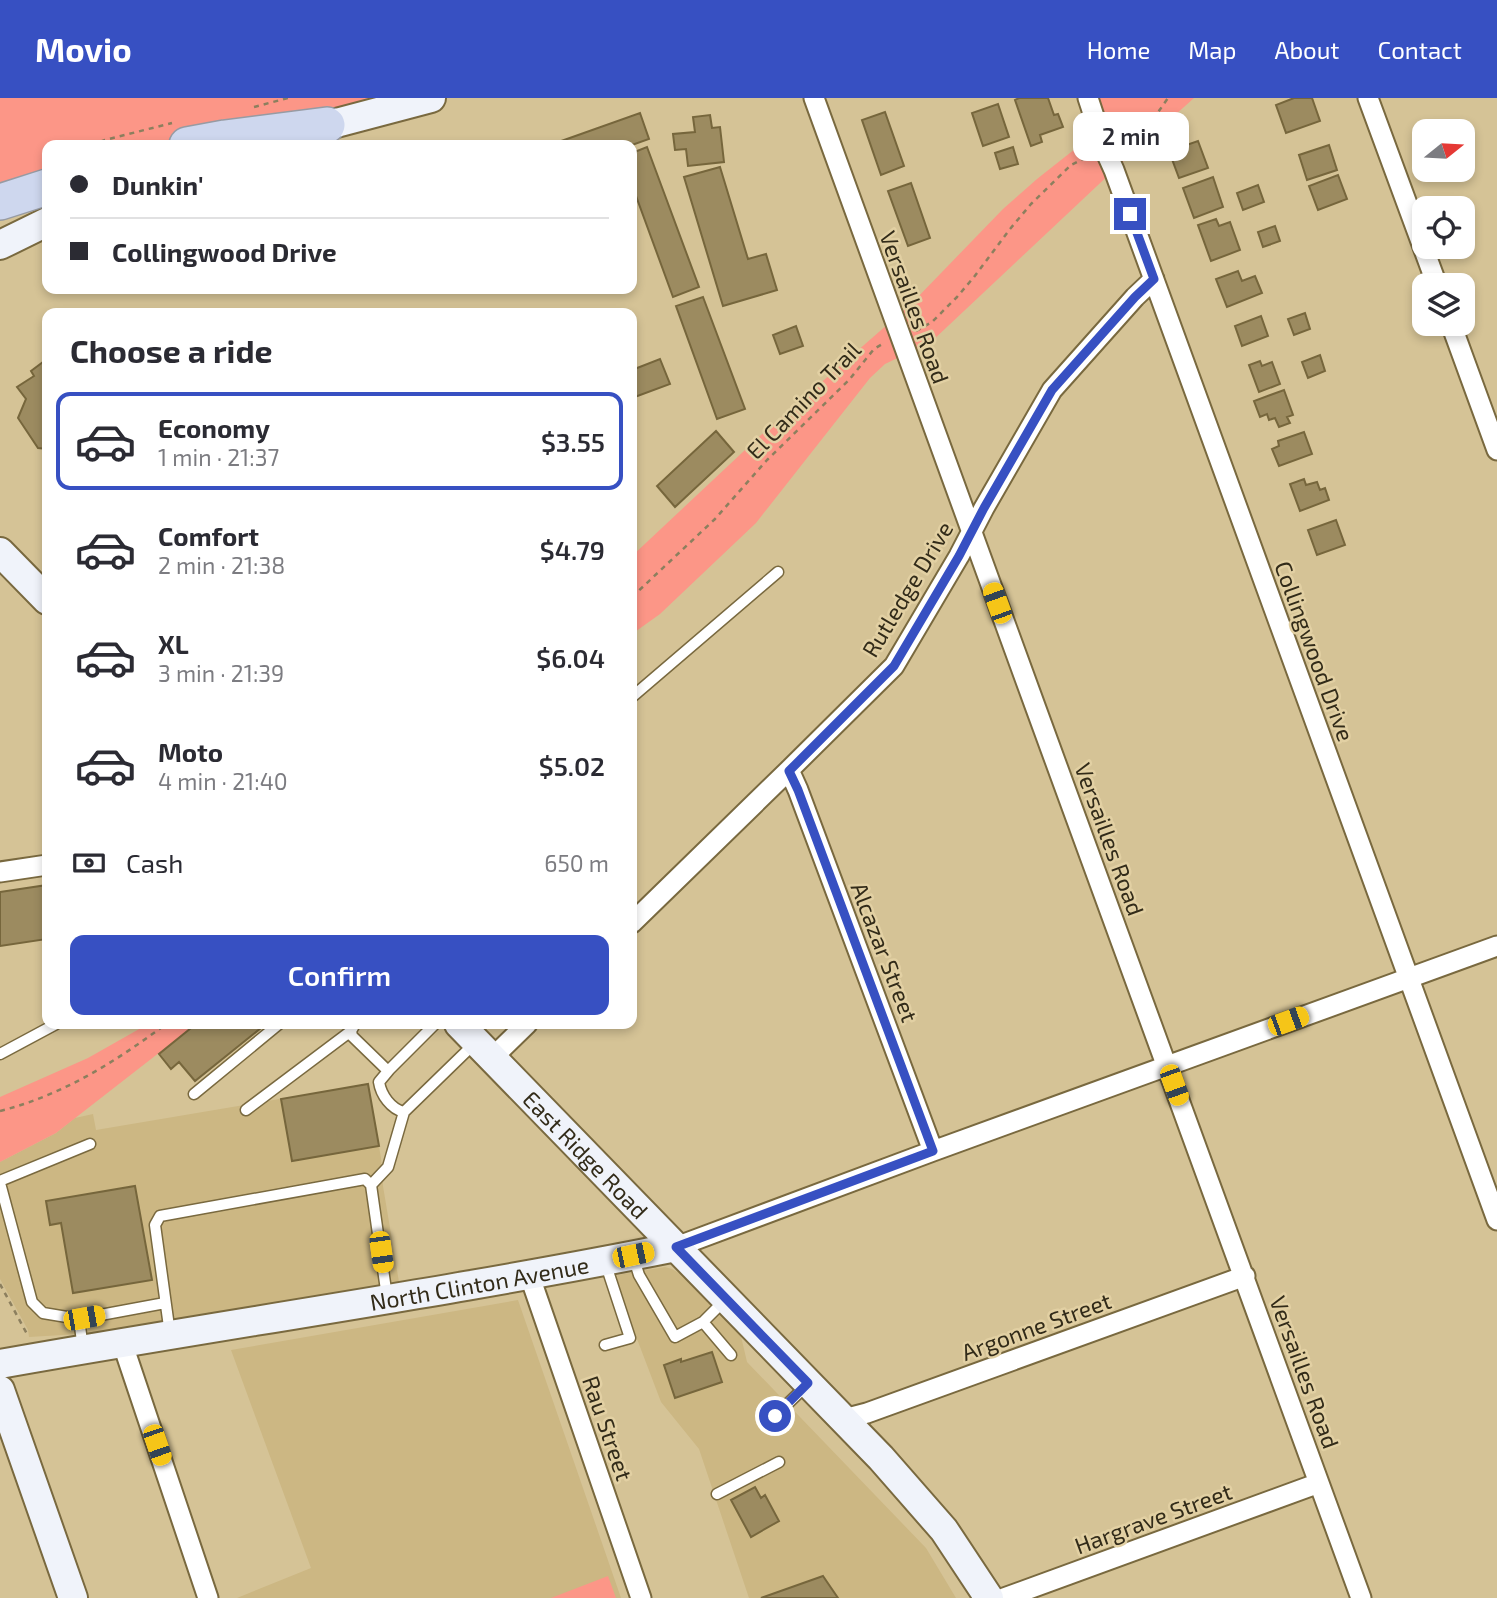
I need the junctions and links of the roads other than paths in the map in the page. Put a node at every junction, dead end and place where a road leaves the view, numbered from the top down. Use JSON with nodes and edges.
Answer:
{"nodes":[{"id":1,"x":431,"y":98,"type":"edge"},
{"id":2,"x":814,"y":98,"type":"edge"},
{"id":3,"x":1088,"y":98,"type":"edge"},
{"id":4,"x":1368,"y":98,"type":"edge"},
{"id":5,"x":327,"y":125,"type":"junction"},
{"id":6,"x":214,"y":140,"type":"edge"},
{"id":7,"x":274,"y":140,"type":"edge"},
{"id":8,"x":42,"y":189,"type":"edge"},
{"id":9,"x":0,"y":202,"type":"edge"},
{"id":10,"x":42,"y":224,"type":"edge"},
{"id":11,"x":0,"y":245,"type":"edge"},
{"id":12,"x":1433,"y":273,"type":"edge"},
{"id":13,"x":1154,"y":279,"type":"junction"},
{"id":14,"x":1455,"y":336,"type":"edge"},
{"id":15,"x":1497,"y":450,"type":"edge"},
{"id":16,"x":971,"y":533,"type":"junction"},
{"id":17,"x":0,"y":552,"type":"edge"},
{"id":18,"x":778,"y":572,"type":"dead end"},
{"id":19,"x":42,"y":595,"type":"edge"},
{"id":20,"x":637,"y":693,"type":"edge"},
{"id":21,"x":789,"y":771,"type":"junction"},
{"id":22,"x":42,"y":866,"type":"edge"},
{"id":23,"x":0,"y":872,"type":"edge"},
{"id":24,"x":637,"y":918,"type":"edge"},
{"id":25,"x":1497,"y":946,"type":"edge"},
{"id":26,"x":1408,"y":977,"type":"junction"},
{"id":27,"x":47,"y":1029,"type":"edge"},
{"id":28,"x":273,"y":1029,"type":"edge"},
{"id":29,"x":350,"y":1029,"type":"edge"},
{"id":30,"x":353,"y":1029,"type":"edge"},
{"id":31,"x":430,"y":1029,"type":"edge"},
{"id":32,"x":512,"y":1029,"type":"edge"},
{"id":33,"x":476,"y":1041,"type":"edge"},
{"id":34,"x":0,"y":1054,"type":"edge"},
{"id":35,"x":1167,"y":1065,"type":"junction"},
{"id":36,"x":389,"y":1070,"type":"junction"},
{"id":37,"x":194,"y":1094,"type":"dead end"},
{"id":38,"x":246,"y":1110,"type":"dead end"},
{"id":39,"x":404,"y":1112,"type":"junction"},
{"id":40,"x":90,"y":1144,"type":"dead end"},
{"id":41,"x":933,"y":1151,"type":"junction"},
{"id":42,"x":0,"y":1182,"type":"edge"},
{"id":43,"x":371,"y":1185,"type":"junction"},
{"id":44,"x":1497,"y":1220,"type":"edge"},
{"id":45,"x":676,"y":1247,"type":"junction"},
{"id":46,"x":633,"y":1255,"type":"junction"},
{"id":47,"x":605,"y":1261,"type":"junction"},
{"id":48,"x":529,"y":1274,"type":"junction"},
{"id":49,"x":1245,"y":1276,"type":"junction"},
{"id":50,"x":726,"y":1299,"type":"junction"},
{"id":51,"x":388,"y":1300,"type":"junction"},
{"id":52,"x":165,"y":1303,"type":"junction"},
{"id":53,"x":79,"y":1319,"type":"junction"},
{"id":54,"x":703,"y":1322,"type":"junction"},
{"id":55,"x":170,"y":1335,"type":"junction"},
{"id":56,"x":122,"y":1342,"type":"junction"},
{"id":57,"x":605,"y":1345,"type":"dead end"},
{"id":58,"x":83,"y":1349,"type":"junction"},
{"id":59,"x":731,"y":1355,"type":"dead end"},
{"id":60,"x":0,"y":1364,"type":"edge"},
{"id":61,"x":808,"y":1383,"type":"junction"},
{"id":62,"x":0,"y":1390,"type":"edge"},
{"id":63,"x":775,"y":1416,"type":"dead end"},
{"id":64,"x":844,"y":1419,"type":"junction"},
{"id":65,"x":779,"y":1462,"type":"dead end"},
{"id":66,"x":1320,"y":1483,"type":"junction"},
{"id":67,"x":718,"y":1494,"type":"dead end"},
{"id":68,"x":73,"y":1598,"type":"edge"},
{"id":69,"x":208,"y":1598,"type":"edge"},
{"id":70,"x":641,"y":1598,"type":"edge"},
{"id":71,"x":989,"y":1598,"type":"edge"},
{"id":72,"x":1004,"y":1598,"type":"edge"},
{"id":73,"x":1361,"y":1598,"type":"edge"}],
"edges":[{"from":1,"to":5,"type":"main road"},
{"from":2,"to":16,"type":"street","name":"Versailles Road"},
{"from":3,"to":13,"type":"street","name":"Collingwood Drive"},
{"from":4,"to":12,"type":"street"},
{"from":5,"to":6,"type":"highway"},
{"from":5,"to":7,"type":"main road"},
{"from":8,"to":9,"type":"highway"},
{"from":10,"to":11,"type":"main road"},
{"from":13,"to":16,"type":"street","name":"Rutledge Drive"},
{"from":13,"to":26,"type":"street","name":"Collingwood Drive"},
{"from":14,"to":15,"type":"street"},
{"from":16,"to":21,"type":"street","name":"Rutledge Drive"},
{"from":16,"to":35,"type":"street","name":"Versailles Road"},
{"from":17,"to":19,"type":"main road"},
{"from":18,"to":20,"type":"lane"},
{"from":21,"to":24,"type":"street","name":"Rutledge Drive"},
{"from":21,"to":41,"type":"street","name":"Alcazar Street"},
{"from":22,"to":23,"type":"street"},
{"from":25,"to":26,"type":"street","name":"North Clinton Avenue"},
{"from":26,"to":35,"type":"street","name":"North Clinton Avenue"},
{"from":26,"to":44,"type":"street","name":"Collingwood Drive"},
{"from":27,"to":34,"type":"lane"},
{"from":28,"to":37,"type":"lane"},
{"from":29,"to":38,"type":"lane"},
{"from":30,"to":36,"type":"lane"},
{"from":31,"to":36,"type":"lane"},
{"from":32,"to":33,"type":"street"},
{"from":33,"to":39,"type":"lane"},
{"from":33,"to":45,"type":"main road","name":"East Ridge Road"},
{"from":35,"to":41,"type":"street","name":"North Clinton Avenue"},
{"from":35,"to":49,"type":"street","name":"Versailles Road"},
{"from":36,"to":39,"type":"lane"},
{"from":39,"to":43,"type":"lane"},
{"from":40,"to":42,"type":"lane"},
{"from":41,"to":45,"type":"street","name":"North Clinton Avenue"},
{"from":42,"to":53,"type":"lane"},
{"from":43,"to":51,"type":"lane"},
{"from":43,"to":52,"type":"lane"},
{"from":45,"to":46,"type":"main road","name":"North Clinton Avenue"},
{"from":45,"to":50,"type":"main road","name":"East Ridge Road"},
{"from":46,"to":47,"type":"main road","name":"North Clinton Avenue"},
{"from":46,"to":54,"type":"lane"},
{"from":47,"to":48,"type":"main road","name":"North Clinton Avenue"},
{"from":47,"to":57,"type":"lane"},
{"from":48,"to":51,"type":"main road","name":"North Clinton Avenue"},
{"from":48,"to":70,"type":"street","name":"Rau Street"},
{"from":49,"to":64,"type":"street","name":"Argonne Street"},
{"from":49,"to":66,"type":"street","name":"Versailles Road"},
{"from":50,"to":54,"type":"lane"},
{"from":50,"to":61,"type":"main road","name":"East Ridge Road"},
{"from":51,"to":55,"type":"main road","name":"North Clinton Avenue"},
{"from":52,"to":53,"type":"lane"},
{"from":52,"to":55,"type":"lane"},
{"from":53,"to":58,"type":"lane"},
{"from":54,"to":59,"type":"lane"},
{"from":55,"to":56,"type":"main road","name":"North Clinton Avenue"},
{"from":56,"to":58,"type":"main road","name":"North Clinton Avenue"},
{"from":56,"to":69,"type":"street"},
{"from":58,"to":60,"type":"main road","name":"North Clinton Avenue"},
{"from":61,"to":63,"type":"lane"},
{"from":61,"to":64,"type":"main road","name":"East Ridge Road"},
{"from":62,"to":68,"type":"main road"},
{"from":64,"to":71,"type":"main road","name":"East Ridge Road"},
{"from":65,"to":67,"type":"lane"},
{"from":66,"to":72,"type":"street","name":"Hargrave Street"},
{"from":66,"to":73,"type":"street","name":"Versailles Road"}]}
